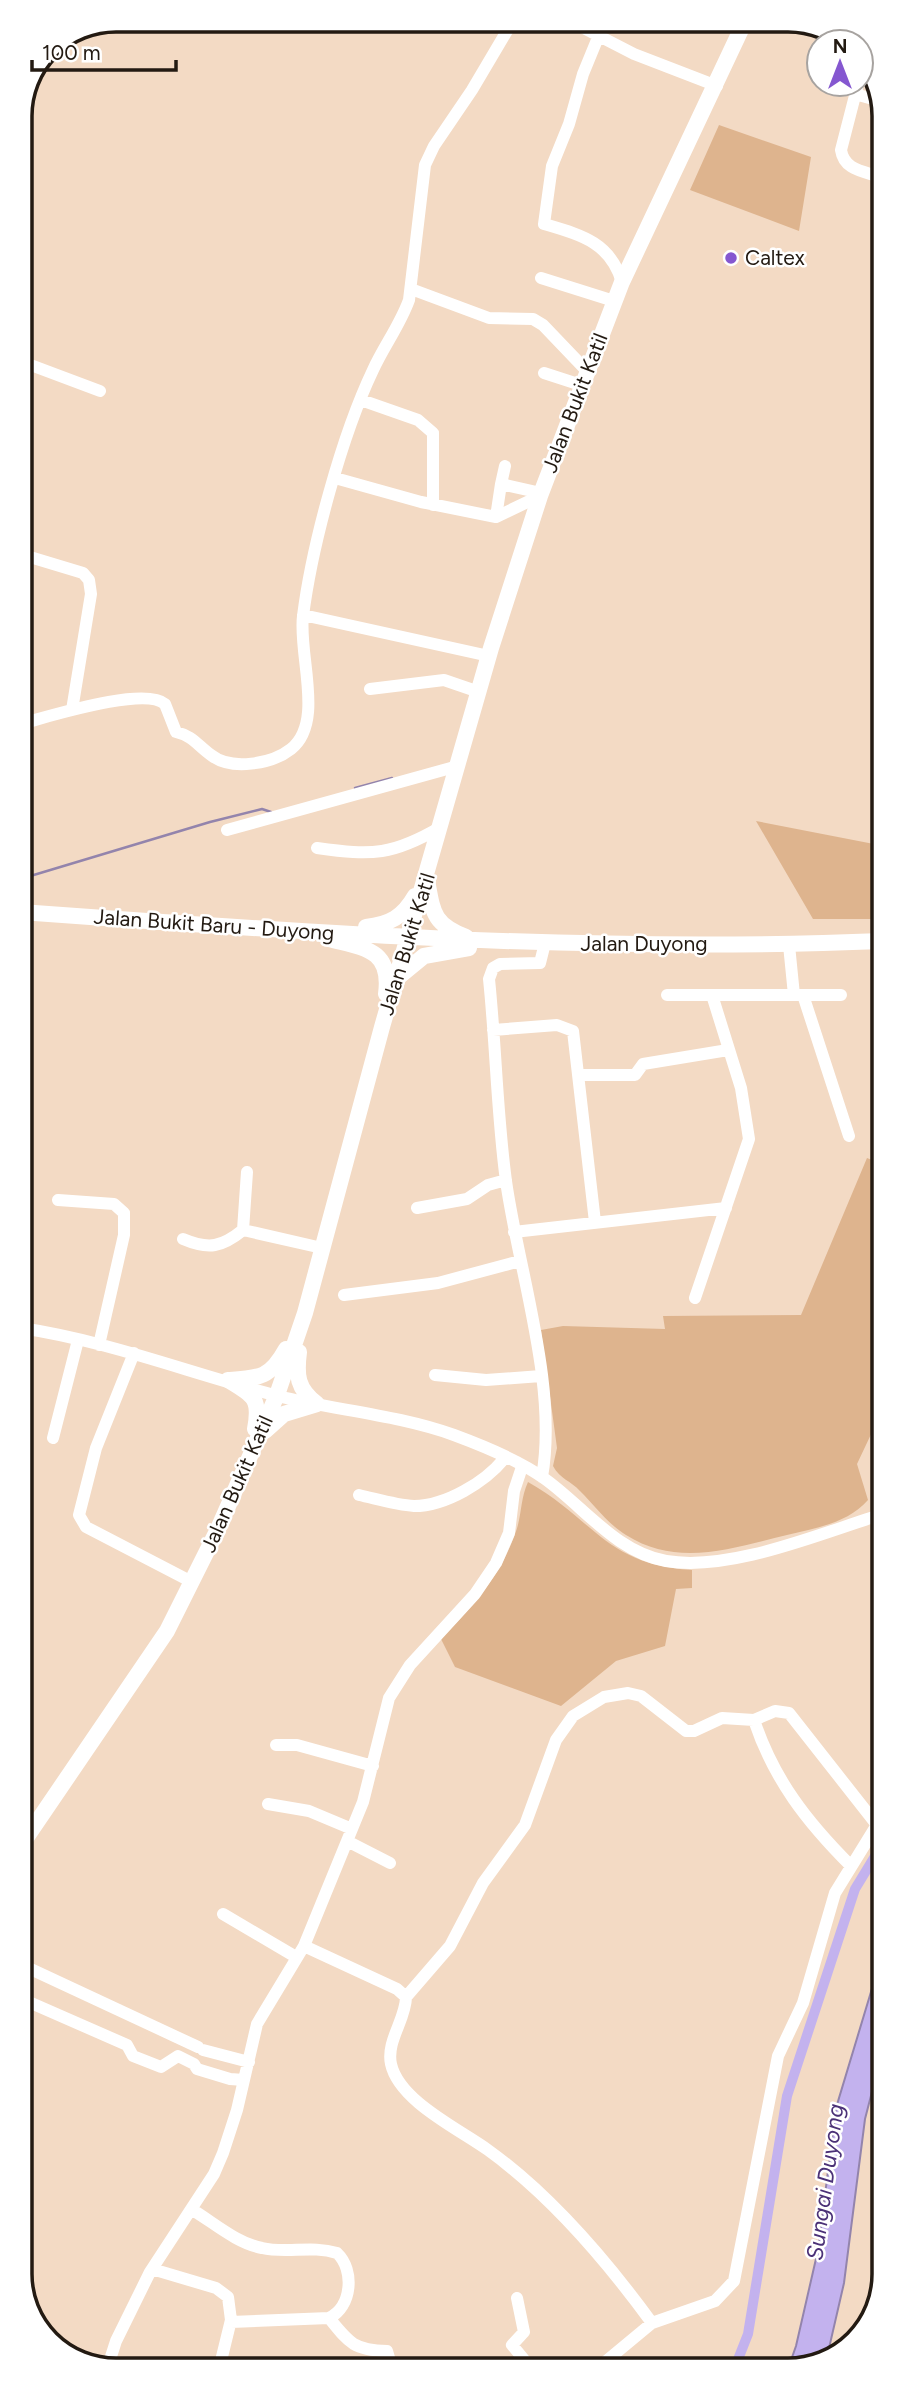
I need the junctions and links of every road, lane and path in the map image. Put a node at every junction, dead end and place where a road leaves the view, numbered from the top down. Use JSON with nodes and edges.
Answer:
{"nodes":[{"id":1,"x":506,"y":32,"type":"edge"},
{"id":2,"x":593,"y":32,"type":"edge"},
{"id":3,"x":740,"y":32,"type":"edge"},
{"id":4,"x":599,"y":35,"type":"junction"},
{"id":5,"x":716,"y":86,"type":"junction"},
{"id":6,"x":854,"y":98,"type":"edge"},
{"id":7,"x":872,"y":174,"type":"edge"},
{"id":8,"x":541,"y":278,"type":"dead end"},
{"id":9,"x":622,"y":282,"type":"junction"},
{"id":10,"x":411,"y":289,"type":"junction"},
{"id":11,"x":614,"y":301,"type":"junction"},
{"id":12,"x":32,"y":366,"type":"edge"},
{"id":13,"x":544,"y":373,"type":"dead end"},
{"id":14,"x":583,"y":378,"type":"junction"},
{"id":15,"x":100,"y":391,"type":"dead end"},
{"id":16,"x":361,"y":400,"type":"junction"},
{"id":17,"x":505,"y":466,"type":"dead end"},
{"id":18,"x":335,"y":478,"type":"junction"},
{"id":19,"x":501,"y":484,"type":"junction"},
{"id":20,"x":540,"y":495,"type":"junction"},
{"id":21,"x":433,"y":505,"type":"junction"},
{"id":22,"x":496,"y":517,"type":"junction"},
{"id":23,"x":32,"y":558,"type":"edge"},
{"id":24,"x":303,"y":615,"type":"junction"},
{"id":25,"x":489,"y":656,"type":"junction"},
{"id":26,"x":370,"y":689,"type":"dead end"},
{"id":27,"x":479,"y":692,"type":"junction"},
{"id":28,"x":72,"y":710,"type":"junction"},
{"id":29,"x":32,"y":721,"type":"edge"},
{"id":30,"x":458,"y":766,"type":"junction"},
{"id":31,"x":441,"y":827,"type":"junction"},
{"id":32,"x":227,"y":830,"type":"dead end"},
{"id":33,"x":317,"y":848,"type":"dead end"},
{"id":34,"x":427,"y":876,"type":"junction"},
{"id":35,"x":32,"y":913,"type":"edge"},
{"id":36,"x":287,"y":928,"type":"junction"},
{"id":37,"x":407,"y":937,"type":"junction"},
{"id":38,"x":872,"y":941,"type":"edge"},
{"id":39,"x":478,"y":942,"type":"junction"},
{"id":40,"x":506,"y":943,"type":"junction"},
{"id":41,"x":545,"y":943,"type":"junction"},
{"id":42,"x":789,"y":945,"type":"junction"},
{"id":43,"x":396,"y":979,"type":"junction"},
{"id":44,"x":667,"y":995,"type":"dead end"},
{"id":45,"x":712,"y":995,"type":"junction"},
{"id":46,"x":799,"y":995,"type":"junction"},
{"id":47,"x":841,"y":995,"type":"dead end"},
{"id":48,"x":382,"y":1027,"type":"junction"},
{"id":49,"x":494,"y":1030,"type":"junction"},
{"id":50,"x":728,"y":1050,"type":"junction"},
{"id":51,"x":580,"y":1075,"type":"junction"},
{"id":52,"x":849,"y":1136,"type":"dead end"},
{"id":53,"x":247,"y":1172,"type":"dead end"},
{"id":54,"x":506,"y":1180,"type":"junction"},
{"id":55,"x":58,"y":1200,"type":"dead end"},
{"id":56,"x":417,"y":1208,"type":"dead end"},
{"id":57,"x":726,"y":1208,"type":"junction"},
{"id":58,"x":595,"y":1222,"type":"junction"},
{"id":59,"x":243,"y":1230,"type":"junction"},
{"id":60,"x":514,"y":1232,"type":"junction"},
{"id":61,"x":183,"y":1239,"type":"dead end"},
{"id":62,"x":323,"y":1248,"type":"junction"},
{"id":63,"x":520,"y":1261,"type":"junction"},
{"id":64,"x":344,"y":1295,"type":"dead end"},
{"id":65,"x":695,"y":1298,"type":"dead end"},
{"id":66,"x":305,"y":1313,"type":"junction"},
{"id":67,"x":32,"y":1330,"type":"edge"},
{"id":68,"x":78,"y":1340,"type":"junction"},
{"id":69,"x":99,"y":1345,"type":"junction"},
{"id":70,"x":134,"y":1353,"type":"junction"},
{"id":71,"x":435,"y":1375,"type":"dead end"},
{"id":72,"x":541,"y":1376,"type":"junction"},
{"id":73,"x":228,"y":1380,"type":"junction"},
{"id":74,"x":276,"y":1395,"type":"junction"},
{"id":75,"x":317,"y":1404,"type":"junction"},
{"id":76,"x":53,"y":1438,"type":"dead end"},
{"id":77,"x":259,"y":1438,"type":"junction"},
{"id":78,"x":250,"y":1459,"type":"junction"},
{"id":79,"x":504,"y":1459,"type":"junction"},
{"id":80,"x":522,"y":1467,"type":"junction"},
{"id":81,"x":542,"y":1476,"type":"junction"},
{"id":82,"x":359,"y":1495,"type":"dead end"},
{"id":83,"x":872,"y":1518,"type":"edge"},
{"id":84,"x":192,"y":1582,"type":"junction"},
{"id":85,"x":754,"y":1720,"type":"junction"},
{"id":86,"x":276,"y":1745,"type":"dead end"},
{"id":87,"x":373,"y":1766,"type":"junction"},
{"id":88,"x":268,"y":1804,"type":"dead end"},
{"id":89,"x":872,"y":1810,"type":"edge"},
{"id":90,"x":32,"y":1829,"type":"edge"},
{"id":91,"x":872,"y":1833,"type":"edge"},
{"id":92,"x":350,"y":1835,"type":"junction"},
{"id":93,"x":390,"y":1863,"type":"dead end"},
{"id":94,"x":851,"y":1866,"type":"junction"},
{"id":95,"x":223,"y":1914,"type":"dead end"},
{"id":96,"x":300,"y":1952,"type":"junction"},
{"id":97,"x":32,"y":1970,"type":"edge"},
{"id":98,"x":406,"y":1997,"type":"junction"},
{"id":99,"x":32,"y":2003,"type":"edge"},
{"id":100,"x":249,"y":2062,"type":"junction"},
{"id":101,"x":244,"y":2080,"type":"junction"},
{"id":102,"x":191,"y":2208,"type":"junction"},
{"id":103,"x":152,"y":2269,"type":"junction"},
{"id":104,"x":517,"y":2298,"type":"dead end"},
{"id":105,"x":329,"y":2318,"type":"junction"},
{"id":106,"x":231,"y":2322,"type":"junction"},
{"id":107,"x":652,"y":2323,"type":"junction"},
{"id":108,"x":111,"y":2357,"type":"edge"},
{"id":109,"x":222,"y":2357,"type":"edge"},
{"id":110,"x":389,"y":2357,"type":"edge"},
{"id":111,"x":522,"y":2358,"type":"edge"},
{"id":112,"x":610,"y":2358,"type":"edge"}],
"edges":[{"from":1,"to":10,"type":"street"},
{"from":2,"to":4,"type":"street"},
{"from":3,"to":5,"type":"main road","name":"Jalan Bukit Katil"},
{"from":4,"to":5,"type":"street"},
{"from":4,"to":9,"type":"street"},
{"from":5,"to":9,"type":"main road","name":"Jalan Bukit Katil"},
{"from":6,"to":7,"type":"street"},
{"from":8,"to":11,"type":"street"},
{"from":9,"to":11,"type":"main road","name":"Jalan Bukit Katil"},
{"from":10,"to":14,"type":"street"},
{"from":10,"to":16,"type":"street"},
{"from":11,"to":14,"type":"main road","name":"Jalan Bukit Katil"},
{"from":12,"to":15,"type":"street"},
{"from":13,"to":14,"type":"street"},
{"from":14,"to":20,"type":"main road","name":"Jalan Bukit Katil"},
{"from":16,"to":18,"type":"street"},
{"from":16,"to":21,"type":"street"},
{"from":17,"to":19,"type":"street"},
{"from":18,"to":21,"type":"street"},
{"from":18,"to":24,"type":"street"},
{"from":19,"to":20,"type":"street"},
{"from":19,"to":22,"type":"street"},
{"from":20,"to":22,"type":"street"},
{"from":20,"to":25,"type":"main road","name":"Jalan Bukit Katil"},
{"from":21,"to":22,"type":"street"},
{"from":23,"to":28,"type":"street"},
{"from":24,"to":25,"type":"street"},
{"from":24,"to":28,"type":"street"},
{"from":25,"to":27,"type":"main road","name":"Jalan Bukit Katil"},
{"from":26,"to":27,"type":"street"},
{"from":27,"to":30,"type":"main road","name":"Jalan Bukit Katil"},
{"from":28,"to":29,"type":"street"},
{"from":30,"to":31,"type":"main road","name":"Jalan Bukit Katil"},
{"from":30,"to":32,"type":"street"},
{"from":31,"to":33,"type":"street"},
{"from":31,"to":34,"type":"main road","name":"Jalan Bukit Katil"},
{"from":34,"to":36,"type":"main road"},
{"from":34,"to":37,"type":"main road","name":"Jalan Bukit Katil"},
{"from":34,"to":39,"type":"main road"},
{"from":35,"to":36,"type":"main road","name":"Jalan Bukit Baru - Duyong"},
{"from":36,"to":37,"type":"main road","name":"Jalan Bukit Baru - Duyong"},
{"from":36,"to":48,"type":"main road"},
{"from":37,"to":39,"type":"main road","name":"Jalan Duyong"},
{"from":37,"to":43,"type":"main road","name":"Jalan Bukit Katil"},
{"from":38,"to":42,"type":"main road","name":"Jalan Duyong"},
{"from":39,"to":40,"type":"main road","name":"Jalan Duyong"},
{"from":40,"to":41,"type":"main road","name":"Jalan Duyong"},
{"from":40,"to":43,"type":"main road"},
{"from":41,"to":42,"type":"main road","name":"Jalan Duyong"},
{"from":41,"to":49,"type":"street"},
{"from":42,"to":46,"type":"street"},
{"from":43,"to":48,"type":"main road","name":"Jalan Bukit Katil"},
{"from":44,"to":45,"type":"street"},
{"from":45,"to":46,"type":"street"},
{"from":45,"to":50,"type":"street"},
{"from":46,"to":47,"type":"street"},
{"from":46,"to":52,"type":"street"},
{"from":48,"to":62,"type":"main road","name":"Jalan Bukit Katil"},
{"from":49,"to":51,"type":"street"},
{"from":49,"to":54,"type":"street"},
{"from":50,"to":51,"type":"street"},
{"from":50,"to":57,"type":"street"},
{"from":51,"to":58,"type":"street"},
{"from":53,"to":59,"type":"street"},
{"from":54,"to":56,"type":"street"},
{"from":54,"to":60,"type":"street"},
{"from":55,"to":69,"type":"street"},
{"from":57,"to":58,"type":"street"},
{"from":57,"to":65,"type":"street"},
{"from":58,"to":60,"type":"street"},
{"from":59,"to":61,"type":"street"},
{"from":59,"to":62,"type":"street"},
{"from":60,"to":63,"type":"street"},
{"from":62,"to":66,"type":"main road","name":"Jalan Bukit Katil"},
{"from":63,"to":64,"type":"street"},
{"from":63,"to":72,"type":"street"},
{"from":66,"to":73,"type":"main road"},
{"from":66,"to":74,"type":"main road","name":"Jalan Bukit Katil"},
{"from":66,"to":75,"type":"main road"},
{"from":67,"to":68,"type":"street"},
{"from":68,"to":69,"type":"street"},
{"from":68,"to":76,"type":"street"},
{"from":69,"to":70,"type":"street"},
{"from":70,"to":73,"type":"street"},
{"from":70,"to":84,"type":"street"},
{"from":71,"to":72,"type":"street"},
{"from":72,"to":81,"type":"street"},
{"from":73,"to":74,"type":"street"},
{"from":73,"to":78,"type":"main road"},
{"from":74,"to":75,"type":"street"},
{"from":74,"to":77,"type":"main road","name":"Jalan Bukit Katil"},
{"from":75,"to":77,"type":"main road"},
{"from":75,"to":79,"type":"street"},
{"from":77,"to":78,"type":"main road","name":"Jalan Bukit Katil"},
{"from":78,"to":84,"type":"main road","name":"Jalan Bukit Katil"},
{"from":79,"to":80,"type":"street"},
{"from":79,"to":82,"type":"street"},
{"from":80,"to":81,"type":"street"},
{"from":80,"to":87,"type":"street"},
{"from":81,"to":83,"type":"street"},
{"from":84,"to":90,"type":"main road","name":"Jalan Bukit Katil"},
{"from":85,"to":89,"type":"street"},
{"from":85,"to":94,"type":"street"},
{"from":85,"to":98,"type":"street"},
{"from":86,"to":87,"type":"street"},
{"from":87,"to":92,"type":"street"},
{"from":88,"to":92,"type":"street"},
{"from":91,"to":94,"type":"street"},
{"from":92,"to":93,"type":"street"},
{"from":92,"to":96,"type":"street"},
{"from":94,"to":107,"type":"street"},
{"from":95,"to":96,"type":"street"},
{"from":96,"to":98,"type":"street"},
{"from":96,"to":100,"type":"street"},
{"from":97,"to":100,"type":"street"},
{"from":98,"to":107,"type":"street"},
{"from":99,"to":101,"type":"street"},
{"from":100,"to":101,"type":"street"},
{"from":101,"to":102,"type":"street"},
{"from":102,"to":103,"type":"street"},
{"from":102,"to":105,"type":"street"},
{"from":103,"to":106,"type":"street"},
{"from":103,"to":108,"type":"street"},
{"from":104,"to":111,"type":"street"},
{"from":105,"to":106,"type":"street"},
{"from":105,"to":110,"type":"street"},
{"from":106,"to":109,"type":"street"},
{"from":107,"to":112,"type":"street"}]}
